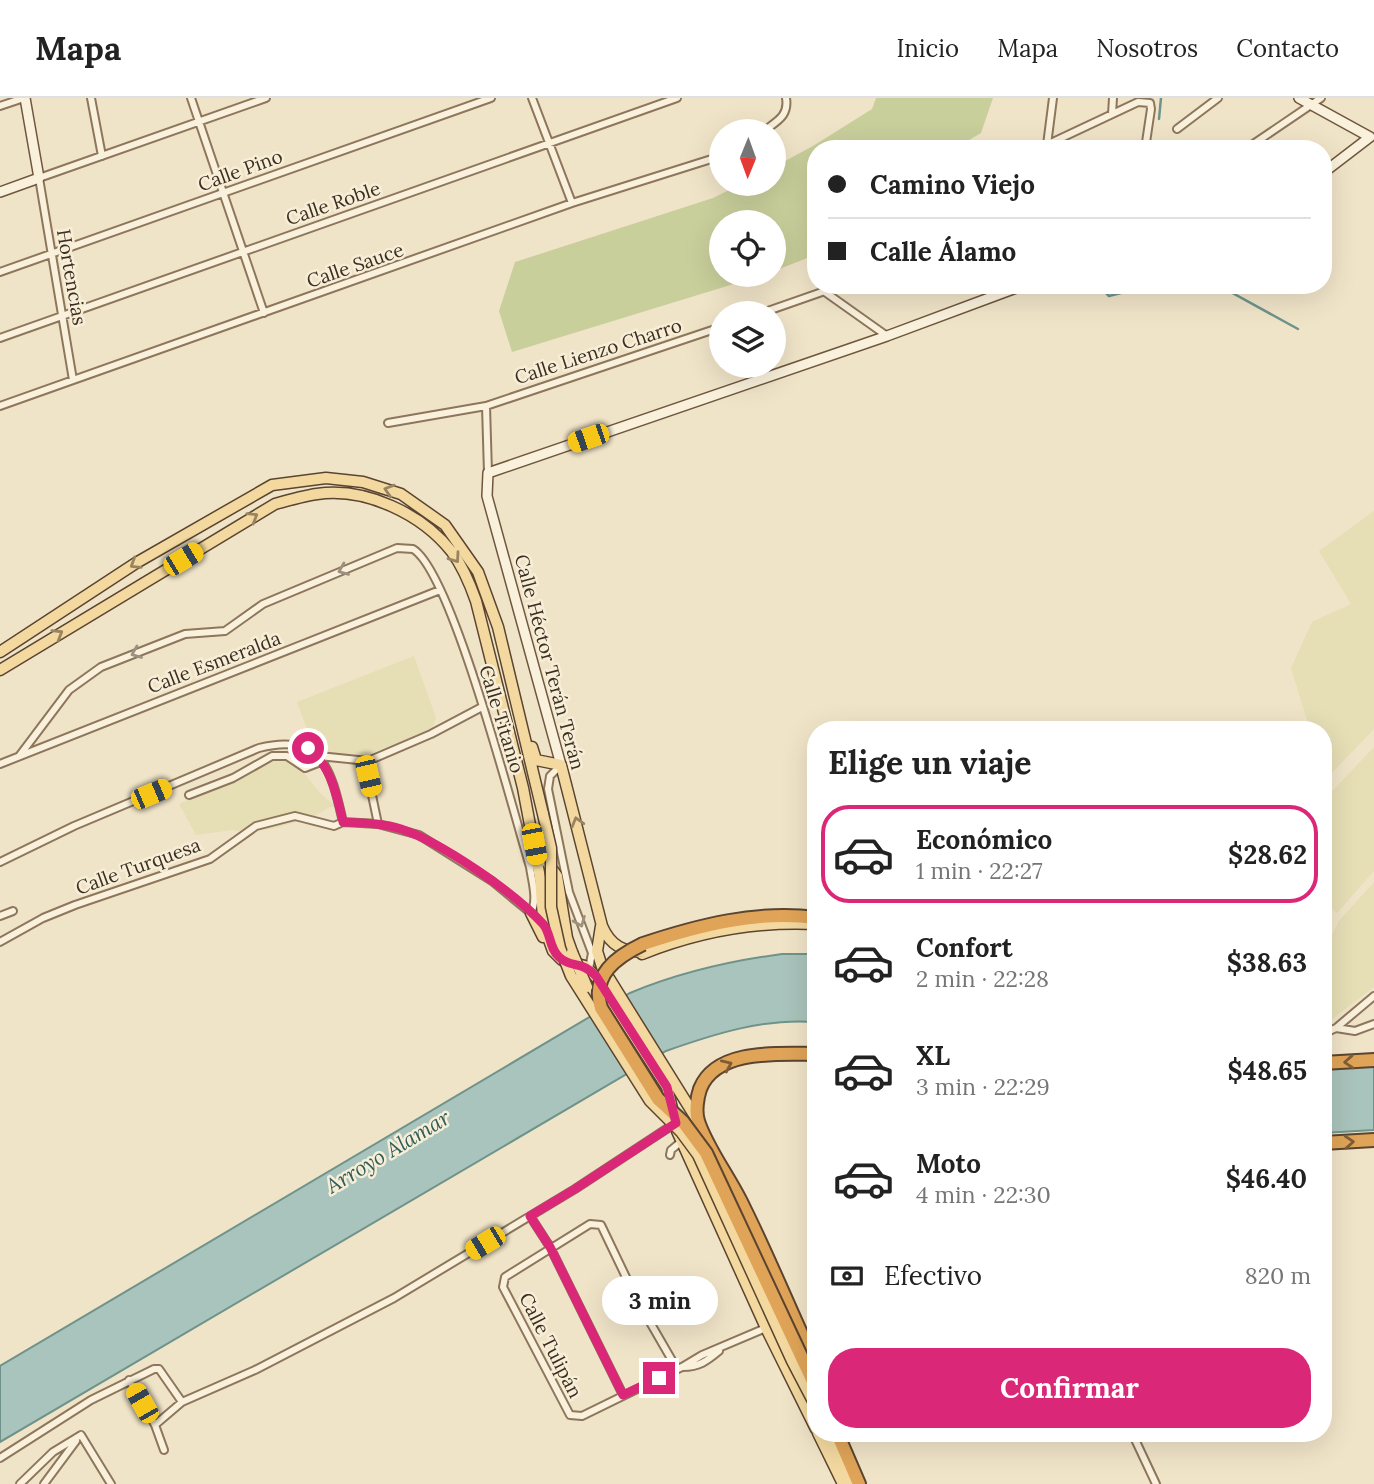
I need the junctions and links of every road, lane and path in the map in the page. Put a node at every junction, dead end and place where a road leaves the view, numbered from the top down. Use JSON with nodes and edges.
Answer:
{"nodes":[{"id":1,"x":25,"y":98,"type":"edge"},
{"id":2,"x":91,"y":98,"type":"edge"},
{"id":3,"x":191,"y":98,"type":"edge"},
{"id":4,"x":266,"y":98,"type":"edge"},
{"id":5,"x":491,"y":98,"type":"edge"},
{"id":6,"x":532,"y":98,"type":"edge"},
{"id":7,"x":677,"y":98,"type":"edge"},
{"id":8,"x":786,"y":98,"type":"edge"},
{"id":9,"x":1052,"y":98,"type":"edge"},
{"id":10,"x":1113,"y":98,"type":"edge"},
{"id":11,"x":1219,"y":98,"type":"edge"},
{"id":12,"x":1299,"y":98,"type":"edge"},
{"id":13,"x":1321,"y":98,"type":"edge"},
{"id":14,"x":1311,"y":105,"type":"junction"},
{"id":15,"x":0,"y":106,"type":"edge"},
{"id":16,"x":1112,"y":114,"type":"junction"},
{"id":17,"x":779,"y":119,"type":"edge"},
{"id":18,"x":199,"y":122,"type":"junction"},
{"id":19,"x":1177,"y":129,"type":"dead end"},
{"id":20,"x":1372,"y":135,"type":"edge"},
{"id":21,"x":1047,"y":140,"type":"edge"},
{"id":22,"x":1060,"y":140,"type":"edge"},
{"id":23,"x":1147,"y":140,"type":"edge"},
{"id":24,"x":1260,"y":140,"type":"edge"},
{"id":25,"x":550,"y":144,"type":"junction"},
{"id":26,"x":102,"y":156,"type":"junction"},
{"id":27,"x":709,"y":160,"type":"edge"},
{"id":28,"x":1332,"y":166,"type":"edge"},
{"id":29,"x":39,"y":178,"type":"junction"},
{"id":30,"x":0,"y":192,"type":"edge"},
{"id":31,"x":223,"y":193,"type":"junction"},
{"id":32,"x":572,"y":203,"type":"junction"},
{"id":33,"x":243,"y":252,"type":"junction"},
{"id":34,"x":52,"y":254,"type":"junction"},
{"id":35,"x":0,"y":272,"type":"edge"},
{"id":36,"x":819,"y":294,"type":"edge"},
{"id":37,"x":828,"y":294,"type":"edge"},
{"id":38,"x":1000,"y":294,"type":"edge"},
{"id":39,"x":786,"y":305,"type":"edge"},
{"id":40,"x":264,"y":313,"type":"junction"},
{"id":41,"x":62,"y":316,"type":"junction"},
{"id":42,"x":709,"y":331,"type":"edge"},
{"id":43,"x":887,"y":336,"type":"junction"},
{"id":44,"x":0,"y":338,"type":"edge"},
{"id":45,"x":74,"y":380,"type":"junction"},
{"id":46,"x":486,"y":406,"type":"junction"},
{"id":47,"x":0,"y":407,"type":"edge"},
{"id":48,"x":388,"y":424,"type":"dead end"},
{"id":49,"x":488,"y":472,"type":"junction"},
{"id":50,"x":440,"y":590,"type":"junction"},
{"id":51,"x":0,"y":652,"type":"edge"},
{"id":52,"x":0,"y":670,"type":"edge"},
{"id":53,"x":514,"y":701,"type":"junction"},
{"id":54,"x":482,"y":707,"type":"junction"},
{"id":55,"x":20,"y":755,"type":"junction"},
{"id":56,"x":321,"y":759,"type":"junction"},
{"id":57,"x":368,"y":761,"type":"junction"},
{"id":58,"x":2,"y":762,"type":"edge"},
{"id":59,"x":561,"y":765,"type":"junction"},
{"id":60,"x":189,"y":795,"type":"dead end"},
{"id":61,"x":343,"y":822,"type":"junction"},
{"id":62,"x":378,"y":824,"type":"junction"},
{"id":63,"x":534,"y":844,"type":"junction"},
{"id":64,"x":0,"y":862,"type":"edge"},
{"id":65,"x":13,"y":911,"type":"dead end"},
{"id":66,"x":531,"y":914,"type":"junction"},
{"id":67,"x":0,"y":916,"type":"edge"},
{"id":68,"x":807,"y":918,"type":"edge"},
{"id":69,"x":807,"y":924,"type":"edge"},
{"id":70,"x":545,"y":926,"type":"junction"},
{"id":71,"x":602,"y":926,"type":"junction"},
{"id":72,"x":0,"y":942,"type":"edge"},
{"id":73,"x":644,"y":948,"type":"junction"},
{"id":74,"x":598,"y":955,"type":"junction"},
{"id":75,"x":589,"y":969,"type":"junction"},
{"id":76,"x":608,"y":978,"type":"junction"},
{"id":77,"x":610,"y":992,"type":"junction"},
{"id":78,"x":1374,"y":996,"type":"edge"},
{"id":79,"x":601,"y":1008,"type":"junction"},
{"id":80,"x":1374,"y":1024,"type":"edge"},
{"id":81,"x":1336,"y":1028,"type":"junction"},
{"id":82,"x":1332,"y":1030,"type":"edge"},
{"id":83,"x":807,"y":1054,"type":"edge"},
{"id":84,"x":1374,"y":1060,"type":"edge"},
{"id":85,"x":1332,"y":1062,"type":"edge"},
{"id":86,"x":660,"y":1068,"type":"junction"},
{"id":87,"x":697,"y":1120,"type":"junction"},
{"id":88,"x":676,"y":1123,"type":"junction"},
{"id":89,"x":661,"y":1133,"type":"junction"},
{"id":90,"x":680,"y":1138,"type":"junction"},
{"id":91,"x":1374,"y":1140,"type":"edge"},
{"id":92,"x":1332,"y":1142,"type":"edge"},
{"id":93,"x":670,"y":1156,"type":"dead end"},
{"id":94,"x":530,"y":1216,"type":"junction"},
{"id":95,"x":550,"y":1247,"type":"junction"},
{"id":96,"x":792,"y":1316,"type":"junction"},
{"id":97,"x":766,"y":1328,"type":"junction"},
{"id":98,"x":807,"y":1347,"type":"edge"},
{"id":99,"x":680,"y":1368,"type":"junction"},
{"id":100,"x":807,"y":1369,"type":"edge"},
{"id":101,"x":129,"y":1380,"type":"junction"},
{"id":102,"x":807,"y":1390,"type":"edge"},
{"id":103,"x":623,"y":1395,"type":"junction"},
{"id":104,"x":182,"y":1402,"type":"junction"},
{"id":105,"x":807,"y":1411,"type":"edge"},
{"id":106,"x":155,"y":1425,"type":"junction"},
{"id":107,"x":81,"y":1435,"type":"junction"},
{"id":108,"x":822,"y":1442,"type":"edge"},
{"id":109,"x":841,"y":1442,"type":"edge"},
{"id":110,"x":841,"y":1442,"type":"edge"},
{"id":111,"x":842,"y":1442,"type":"edge"},
{"id":112,"x":1136,"y":1442,"type":"edge"},
{"id":113,"x":164,"y":1450,"type":"dead end"},
{"id":114,"x":0,"y":1458,"type":"edge"},
{"id":115,"x":20,"y":1484,"type":"edge"},
{"id":116,"x":44,"y":1484,"type":"edge"},
{"id":117,"x":111,"y":1484,"type":"edge"},
{"id":118,"x":843,"y":1484,"type":"edge"},
{"id":119,"x":850,"y":1484,"type":"edge"},
{"id":120,"x":859,"y":1484,"type":"edge"},
{"id":121,"x":867,"y":1484,"type":"edge"},
{"id":122,"x":1156,"y":1484,"type":"edge"}],
"edges":[{"from":1,"to":15,"type":"street"},
{"from":1,"to":29,"type":"street"},
{"from":2,"to":26,"type":"street"},
{"from":3,"to":18,"type":"street"},
{"from":4,"to":18,"type":"street"},
{"from":5,"to":31,"type":"street","name":"Calle Pino"},
{"from":6,"to":25,"type":"street"},
{"from":7,"to":25,"type":"street","name":"Calle Roble"},
{"from":8,"to":17,"type":"street"},
{"from":9,"to":21,"type":"street"},
{"from":10,"to":16,"type":"street"},
{"from":11,"to":19,"type":"street"},
{"from":12,"to":14,"type":"street"},
{"from":13,"to":14,"type":"street"},
{"from":14,"to":20,"type":"street"},
{"from":14,"to":24,"type":"street"},
{"from":16,"to":22,"type":"street"},
{"from":16,"to":23,"type":"street"},
{"from":18,"to":26,"type":"street"},
{"from":18,"to":31,"type":"street"},
{"from":20,"to":28,"type":"street"},
{"from":25,"to":32,"type":"street"},
{"from":25,"to":33,"type":"street","name":"Calle Roble"},
{"from":26,"to":29,"type":"street"},
{"from":27,"to":32,"type":"street","name":"Calle Sauce"},
{"from":29,"to":30,"type":"street"},
{"from":29,"to":34,"type":"street","name":"Hortencias"},
{"from":31,"to":33,"type":"street"},
{"from":31,"to":34,"type":"street","name":"Calle Pino"},
{"from":32,"to":40,"type":"street","name":"Calle Sauce"},
{"from":33,"to":40,"type":"street"},
{"from":33,"to":41,"type":"street","name":"Calle Roble"},
{"from":34,"to":35,"type":"street","name":"Calle Pino"},
{"from":34,"to":41,"type":"street","name":"Hortencias"},
{"from":36,"to":39,"type":"street"},
{"from":37,"to":43,"type":"street"},
{"from":38,"to":43,"type":"street"},
{"from":40,"to":45,"type":"street","name":"Calle Sauce"},
{"from":41,"to":44,"type":"street","name":"Calle Roble"},
{"from":41,"to":45,"type":"street","name":"Hortencias"},
{"from":42,"to":46,"type":"street","name":"Calle Lienzo Charro"},
{"from":43,"to":49,"type":"street"},
{"from":45,"to":47,"type":"street","name":"Calle Sauce"},
{"from":46,"to":48,"type":"street","name":"Calle Lienzo Charro"},
{"from":46,"to":49,"type":"street","name":"Calle Héctor Terán Terán"},
{"from":49,"to":59,"type":"street","name":"Calle Héctor Terán Terán"},
{"from":50,"to":54,"type":"street","name":"Calle Titanio"},
{"from":50,"to":55,"type":"street","name":"Calle Esmeralda"},
{"from":50,"to":55,"type":"street","name":"Calle Titanio","one_way":true},
{"from":53,"to":51,"type":"main road","one_way":true},
{"from":52,"to":63,"type":"main road","one_way":true},
{"from":53,"to":59,"type":"main road"},
{"from":53,"to":102,"type":"main road","bridge":true},
{"from":54,"to":57,"type":"street"},
{"from":54,"to":66,"type":"street","name":"Calle Titanio"},
{"from":55,"to":58,"type":"street","name":"Calle Esmeralda"},
{"from":56,"to":57,"type":"street"},
{"from":56,"to":60,"type":"street"},
{"from":56,"to":61,"type":"street"},
{"from":56,"to":64,"type":"street"},
{"from":57,"to":62,"type":"street"},
{"from":71,"to":59,"type":"main road","name":"Calle Héctor Terán Terán","one_way":true},
{"from":59,"to":75,"type":"street","one_way":true},
{"from":61,"to":62,"type":"street","name":"Calle Turquesa"},
{"from":61,"to":72,"type":"street","name":"Calle Turquesa"},
{"from":62,"to":66,"type":"street","name":"Calle Turquesa"},
{"from":63,"to":70,"type":"main road"},
{"from":63,"to":79,"type":"main road","bridge":true},
{"from":65,"to":67,"type":"street"},
{"from":66,"to":70,"type":"street","name":"Calle Turquesa"},
{"from":66,"to":75,"type":"main road"},
{"from":68,"to":73,"type":"highway"},
{"from":69,"to":73,"type":"main road"},
{"from":70,"to":75,"type":"main road"},
{"from":71,"to":73,"type":"main road"},
{"from":71,"to":74,"type":"main road","name":"Calle Héctor Terán Terán"},
{"from":73,"to":76,"type":"main road"},
{"from":73,"to":79,"type":"highway","bridge":true},
{"from":74,"to":75,"type":"main road"},
{"from":74,"to":76,"type":"main road"},
{"from":75,"to":77,"type":"main road"},
{"from":76,"to":77,"type":"main road"},
{"from":77,"to":86,"type":"main road"},
{"from":78,"to":81,"type":"street"},
{"from":79,"to":100,"type":"highway","bridge":true},
{"from":80,"to":81,"type":"street"},
{"from":81,"to":82,"type":"street"},
{"from":87,"to":83,"type":"highway","one_way":true},
{"from":84,"to":85,"type":"highway","one_way":true},
{"from":86,"to":87,"type":"main road"},
{"from":86,"to":88,"type":"main road"},
{"from":87,"to":96,"type":"highway"},
{"from":88,"to":89,"type":"street"},
{"from":88,"to":90,"type":"main road"},
{"from":89,"to":90,"type":"street"},
{"from":89,"to":94,"type":"street"},
{"from":90,"to":93,"type":"street"},
{"from":90,"to":97,"type":"main road"},
{"from":92,"to":91,"type":"highway","one_way":true},
{"from":94,"to":95,"type":"street"},
{"from":94,"to":104,"type":"street"},
{"from":95,"to":99,"type":"street"},
{"from":95,"to":103,"type":"street"},
{"from":95,"to":103,"type":"street","name":"Calle Tulipán"},
{"from":96,"to":97,"type":"street"},
{"from":96,"to":98,"type":"highway"},
{"from":97,"to":99,"type":"street"},
{"from":97,"to":105,"type":"main road"},
{"from":99,"to":103,"type":"street"},
{"from":101,"to":104,"type":"street"},
{"from":101,"to":106,"type":"street"},
{"from":101,"to":114,"type":"street"},
{"from":104,"to":106,"type":"street"},
{"from":106,"to":113,"type":"street"},
{"from":107,"to":115,"type":"street"},
{"from":107,"to":116,"type":"street"},
{"from":107,"to":117,"type":"street"},
{"from":108,"to":118,"type":"main road"},
{"from":109,"to":119,"type":"main road"},
{"from":110,"to":120,"type":"highway"},
{"from":111,"to":121,"type":"highway"},
{"from":112,"to":122,"type":"street"}]}
